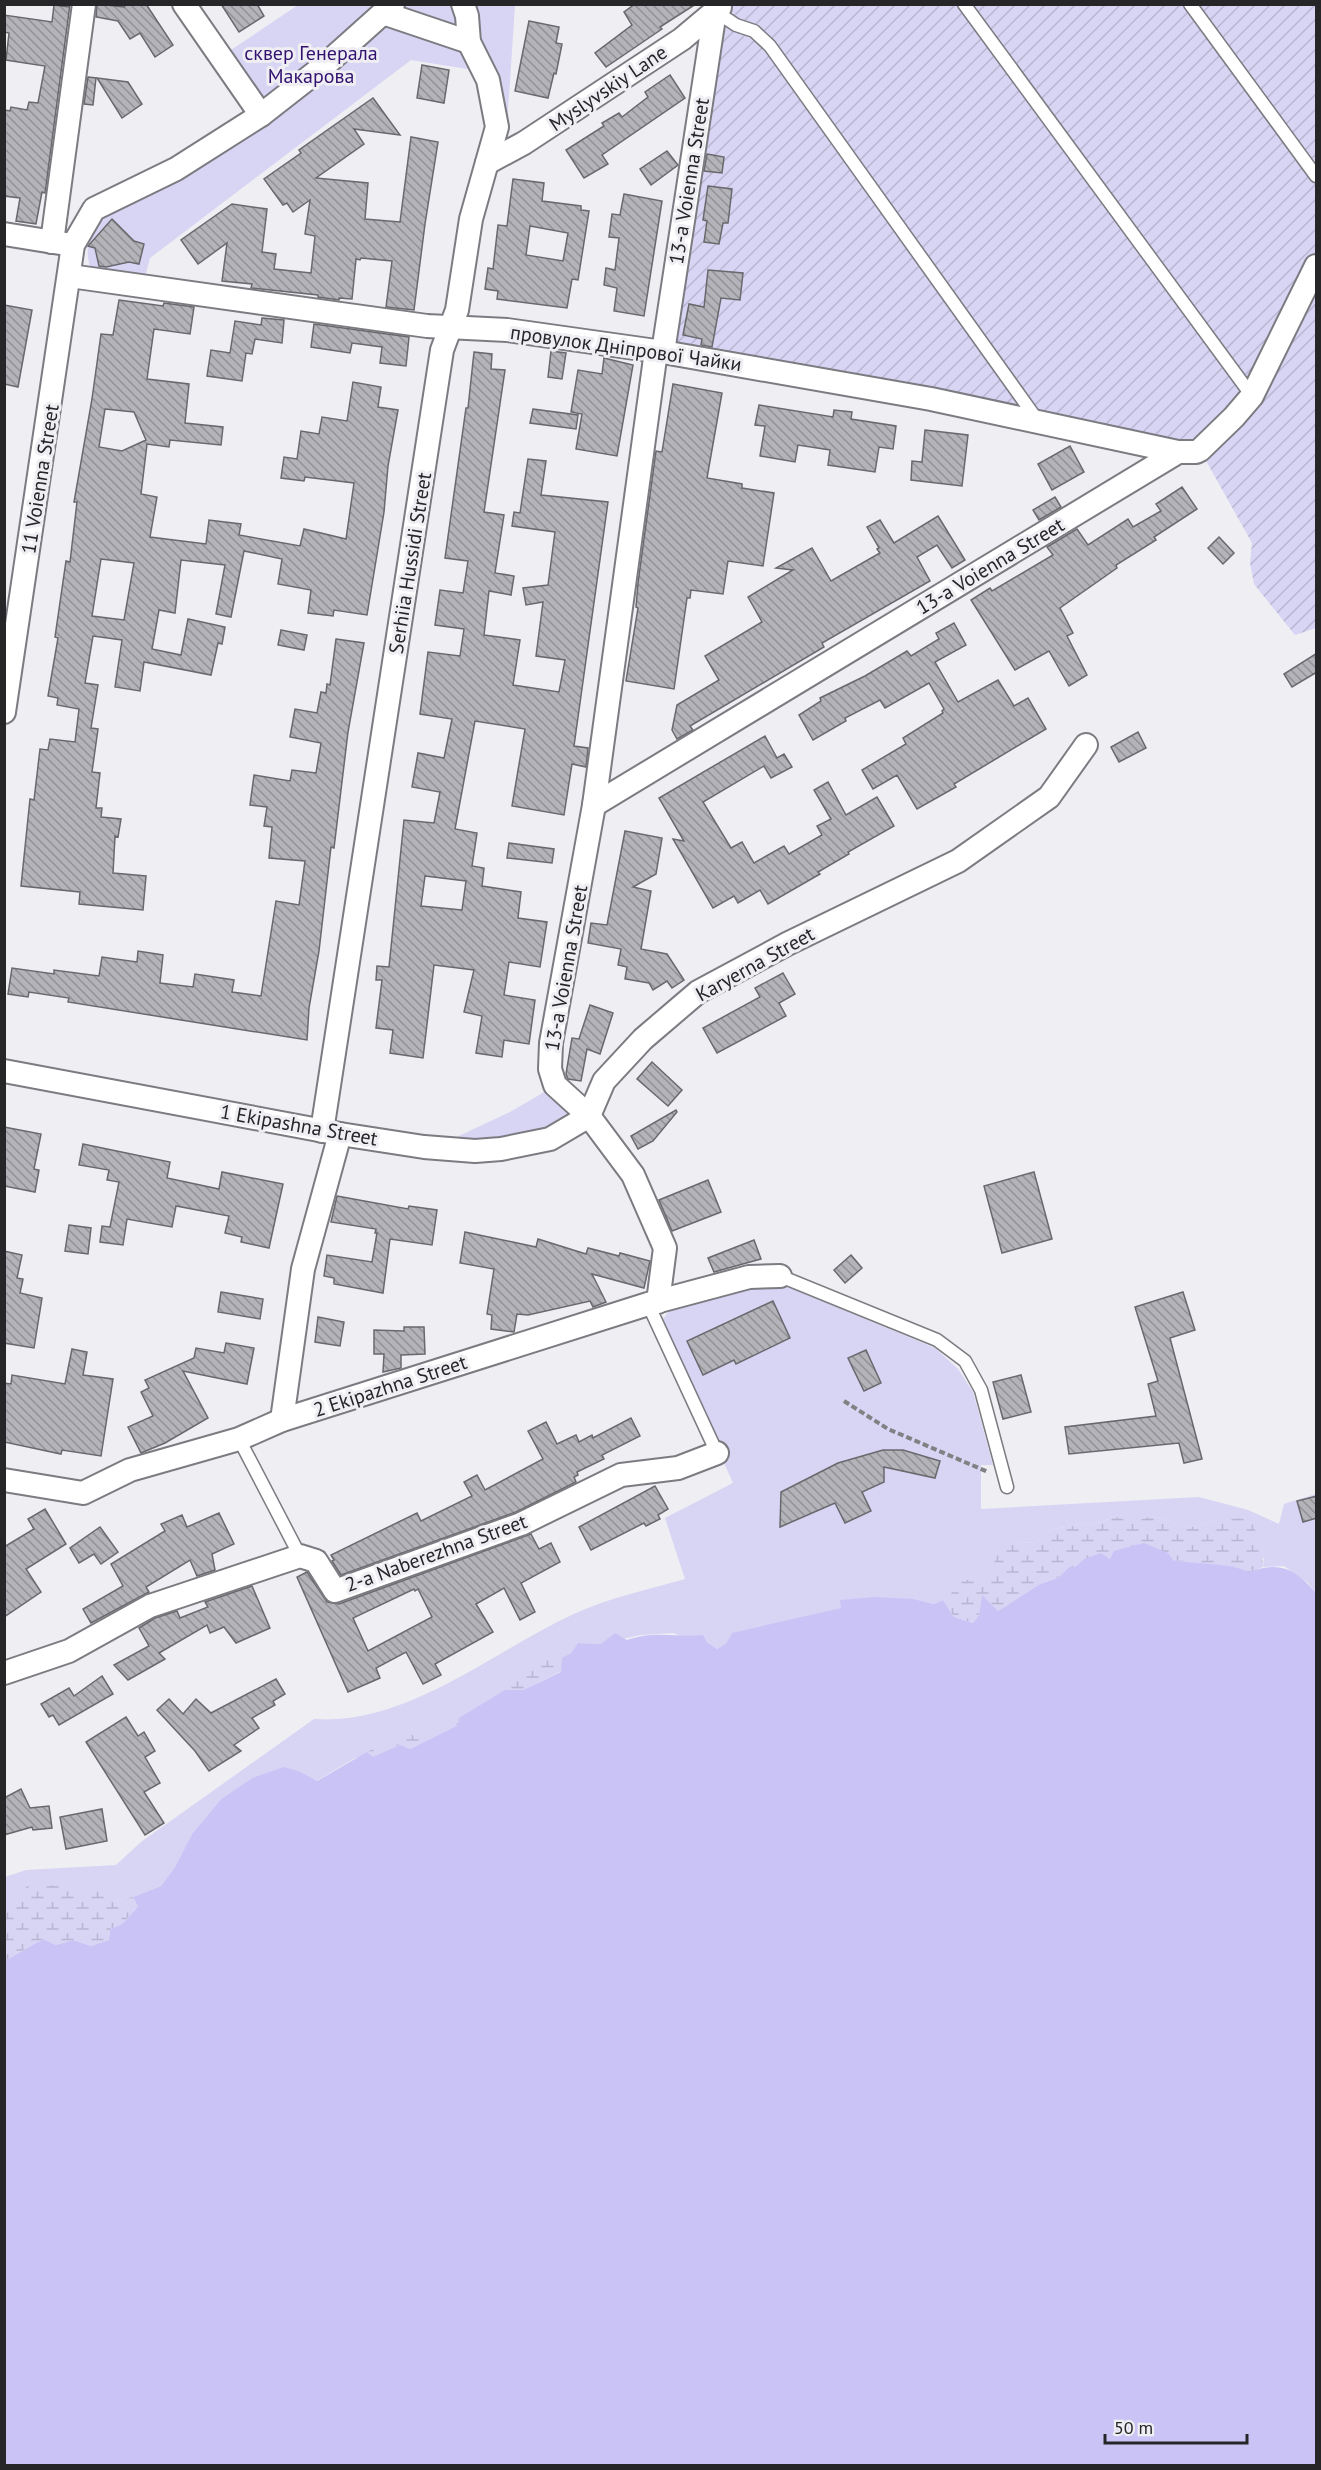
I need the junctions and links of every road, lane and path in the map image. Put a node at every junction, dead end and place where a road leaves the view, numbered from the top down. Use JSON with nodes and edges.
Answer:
{"nodes":[{"id":1,"x":84,"y":4,"type":"edge"},
{"id":2,"x":184,"y":4,"type":"edge"},
{"id":3,"x":463,"y":4,"type":"edge"},
{"id":4,"x":964,"y":4,"type":"edge"},
{"id":5,"x":1190,"y":4,"type":"edge"},
{"id":6,"x":719,"y":8,"type":"edge"},
{"id":7,"x":388,"y":9,"type":"edge"},
{"id":8,"x":469,"y":42,"type":"junction"},
{"id":9,"x":261,"y":115,"type":"junction"},
{"id":10,"x":487,"y":164,"type":"junction"},
{"id":11,"x":1317,"y":176,"type":"edge"},
{"id":12,"x":4,"y":234,"type":"edge"},
{"id":13,"x":63,"y":243,"type":"junction"},
{"id":14,"x":1317,"y":266,"type":"edge"},
{"id":15,"x":70,"y":276,"type":"junction"},
{"id":16,"x":450,"y":328,"type":"junction"},
{"id":17,"x":659,"y":351,"type":"junction"},
{"id":18,"x":1252,"y":396,"type":"junction"},
{"id":19,"x":1038,"y":421,"type":"junction"},
{"id":20,"x":1178,"y":452,"type":"junction"},
{"id":21,"x":4,"y":712,"type":"edge"},
{"id":22,"x":1086,"y":745,"type":"dead end"},
{"id":23,"x":594,"y":805,"type":"junction"},
{"id":24,"x":4,"y":1071,"type":"edge"},
{"id":25,"x":589,"y":1116,"type":"junction"},
{"id":26,"x":331,"y":1132,"type":"junction"},
{"id":27,"x":780,"y":1276,"type":"joint"},
{"id":28,"x":653,"y":1303,"type":"junction"},
{"id":29,"x":844,"y":1401,"type":"dead end"},
{"id":30,"x":282,"y":1420,"type":"junction"},
{"id":31,"x":239,"y":1439,"type":"junction"},
{"id":32,"x":717,"y":1453,"type":"joint"},
{"id":33,"x":993,"y":1475,"type":"dead end"},
{"id":34,"x":4,"y":1480,"type":"edge"},
{"id":35,"x":1007,"y":1487,"type":"dead end"},
{"id":36,"x":300,"y":1556,"type":"junction"},
{"id":37,"x":4,"y":1673,"type":"edge"}],
"edges":[{"from":1,"to":13,"type":"street","name":"11 Voienna Street"},
{"from":2,"to":9,"type":"street"},
{"from":3,"to":8,"type":"street","name":"Serhiia Hussidi Street"},
{"from":4,"to":18,"type":"lane"},
{"from":5,"to":11,"type":"lane"},
{"from":6,"to":10,"type":"street","name":"Myslyvskiy Lane"},
{"from":6,"to":17,"type":"street","name":"13-a Voienna Street"},
{"from":6,"to":19,"type":"lane"},
{"from":7,"to":8,"type":"street"},
{"from":7,"to":9,"type":"street"},
{"from":8,"to":10,"type":"street","name":"Serhiia Hussidi Street"},
{"from":9,"to":13,"type":"street"},
{"from":10,"to":16,"type":"street","name":"Serhiia Hussidi Street"},
{"from":12,"to":13,"type":"street"},
{"from":13,"to":15,"type":"street","name":"11 Voienna Street"},
{"from":14,"to":18,"type":"street","name":"13-a Voienna Street"},
{"from":15,"to":16,"type":"street","name":"провулок Дніпрової Чайки"},
{"from":15,"to":21,"type":"street","name":"11 Voienna Street"},
{"from":16,"to":17,"type":"street","name":"провулок Дніпрової Чайки"},
{"from":16,"to":26,"type":"street","name":"Serhiia Hussidi Street"},
{"from":17,"to":19,"type":"street","name":"провулок Дніпрової Чайки"},
{"from":17,"to":23,"type":"street","name":"13-a Voienna Street"},
{"from":18,"to":20,"type":"street","name":"13-a Voienna Street"},
{"from":19,"to":20,"type":"street","name":"провулок Дніпрової Чайки"},
{"from":20,"to":23,"type":"street","name":"13-a Voienna Street"},
{"from":22,"to":25,"type":"street","name":"Karyerna Street"},
{"from":23,"to":25,"type":"street","name":"13-a Voienna Street"},
{"from":24,"to":26,"type":"street","name":"1 Ekipashna Street"},
{"from":25,"to":26,"type":"street","name":"1 Ekipashna Street"},
{"from":25,"to":28,"type":"street"},
{"from":26,"to":30,"type":"street","name":"Serhiia Hussidi Street"},
{"from":27,"to":28,"type":"street","name":"2 Ekipazhna Street"},
{"from":27,"to":35,"type":"lane"},
{"from":28,"to":30,"type":"street","name":"2 Ekipazhna Street"},
{"from":28,"to":32,"type":"lane"},
{"from":29,"to":33,"type":"path"},
{"from":30,"to":31,"type":"street","name":"2 Ekipazhna Street"},
{"from":31,"to":34,"type":"street","name":"2 Ekipazhna Street"},
{"from":31,"to":36,"type":"lane"},
{"from":32,"to":36,"type":"street","name":"2-a Naberezhna Street"},
{"from":36,"to":37,"type":"street"}]}
